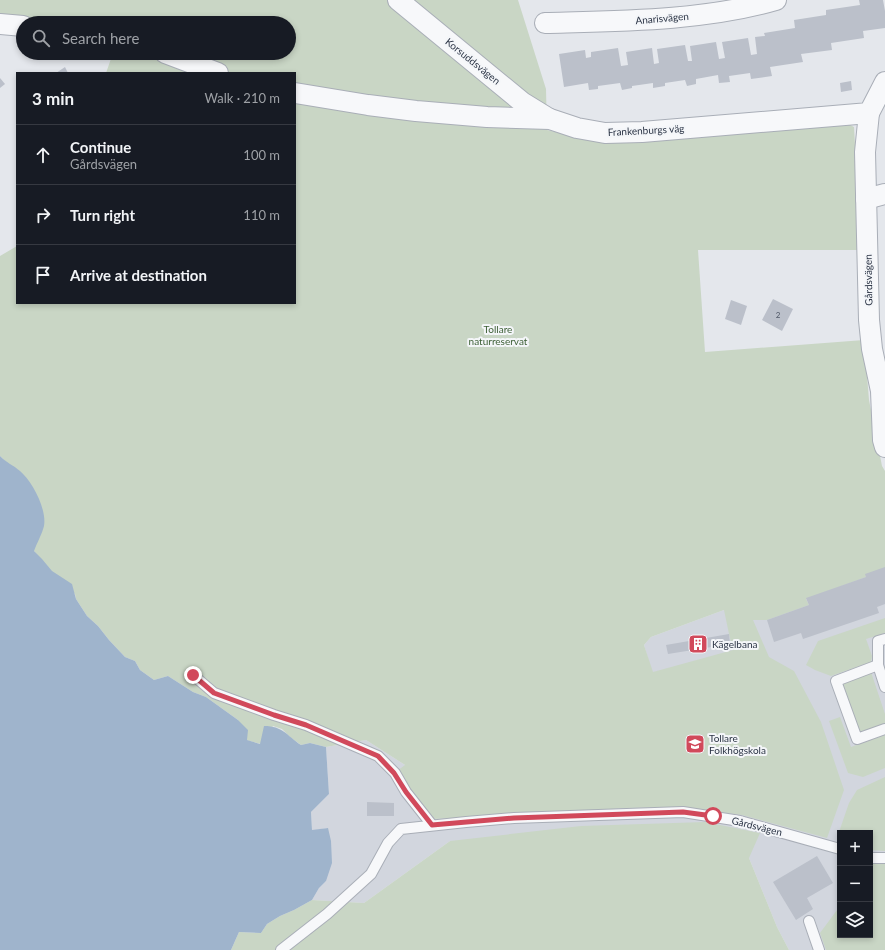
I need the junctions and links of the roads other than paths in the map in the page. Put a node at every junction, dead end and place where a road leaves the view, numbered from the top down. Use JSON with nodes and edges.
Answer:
{"nodes":[{"id":1,"x":398,"y":0,"type":"edge"},
{"id":2,"x":776,"y":0,"type":"edge"},
{"id":3,"x":545,"y":23,"type":"dead end"},
{"id":4,"x":0,"y":24,"type":"edge"},
{"id":5,"x":16,"y":25,"type":"edge"},
{"id":6,"x":184,"y":60,"type":"edge"},
{"id":7,"x":215,"y":72,"type":"edge"},
{"id":8,"x":885,"y":82,"type":"edge"},
{"id":9,"x":296,"y":93,"type":"edge"},
{"id":10,"x":869,"y":113,"type":"junction"},
{"id":11,"x":550,"y":119,"type":"junction"},
{"id":12,"x":876,"y":197,"type":"edge"},
{"id":13,"x":885,"y":446,"type":"edge"},
{"id":14,"x":885,"y":639,"type":"edge"},
{"id":15,"x":878,"y":666,"type":"junction"},
{"id":16,"x":193,"y":675,"type":"dead end"},
{"id":17,"x":885,"y":687,"type":"edge"},
{"id":18,"x":885,"y":729,"type":"edge"},
{"id":19,"x":432,"y":825,"type":"junction"},
{"id":20,"x":837,"y":848,"type":"edge"},
{"id":21,"x":873,"y":858,"type":"edge"},
{"id":22,"x":885,"y":858,"type":"edge"},
{"id":23,"x":809,"y":921,"type":"dead end"},
{"id":24,"x":281,"y":950,"type":"edge"},
{"id":25,"x":819,"y":950,"type":"edge"}],
"edges":[{"from":1,"to":11,"type":"street","name":"Korsuddsvägen"},
{"from":2,"to":3,"type":"street","name":"Anarisvägen"},
{"from":4,"to":5,"type":"street"},
{"from":6,"to":7,"type":"street"},
{"from":8,"to":10,"type":"street"},
{"from":9,"to":11,"type":"street","name":"Frankenburgs väg"},
{"from":10,"to":11,"type":"street","name":"Frankenburgs väg"},
{"from":10,"to":12,"type":"street","name":"Gårdsvägen"},
{"from":12,"to":13,"type":"street","name":"Gårdsvägen"},
{"from":14,"to":15,"type":"lane"},
{"from":15,"to":17,"type":"lane"},
{"from":15,"to":18,"type":"lane"},
{"from":16,"to":19,"type":"lane"},
{"from":19,"to":20,"type":"lane","name":"Gårdsvägen"},
{"from":19,"to":24,"type":"lane","name":"Gårdsvägen"},
{"from":21,"to":22,"type":"lane"},
{"from":23,"to":25,"type":"lane"}]}
